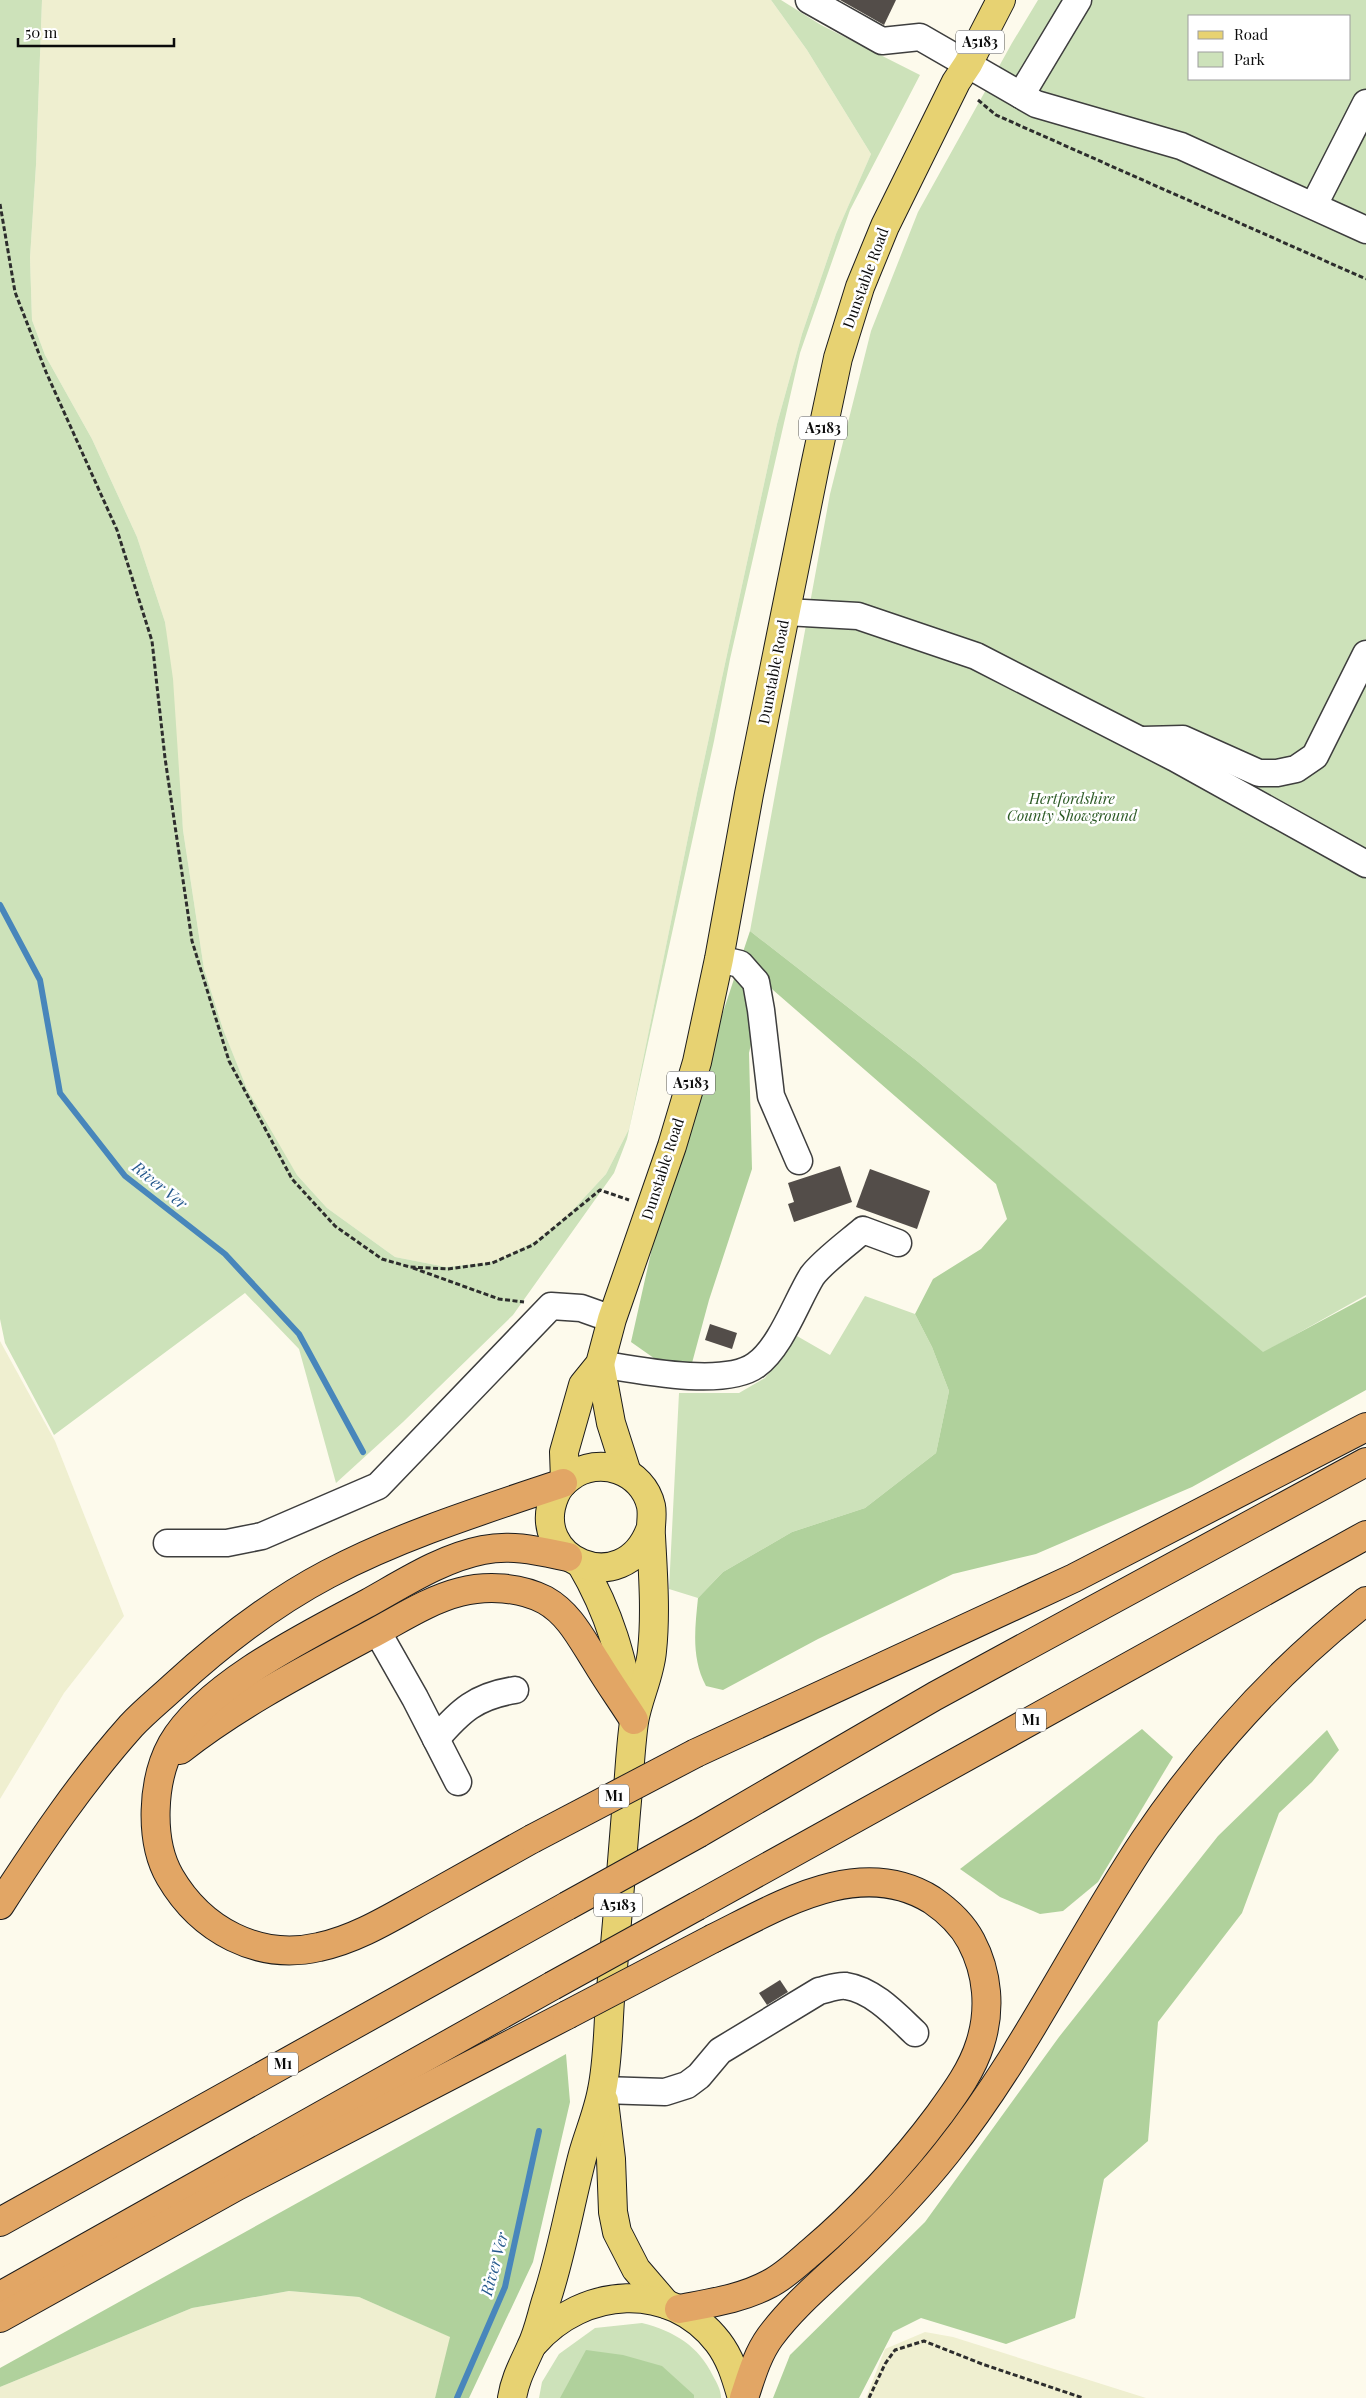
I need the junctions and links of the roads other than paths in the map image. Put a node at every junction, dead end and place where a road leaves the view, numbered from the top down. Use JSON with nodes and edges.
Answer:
{"nodes":[{"id":1,"x":809,"y":0,"type":"edge"},
{"id":2,"x":1001,"y":0,"type":"edge"},
{"id":3,"x":1078,"y":0,"type":"edge"},
{"id":4,"x":962,"y":73,"type":"junction"},
{"id":5,"x":1021,"y":95,"type":"junction"},
{"id":6,"x":1366,"y":103,"type":"edge"},
{"id":7,"x":1314,"y":205,"type":"junction"},
{"id":8,"x":1366,"y":230,"type":"edge"},
{"id":9,"x":786,"y":612,"type":"junction"},
{"id":10,"x":1366,"y":654,"type":"edge"},
{"id":11,"x":1139,"y":740,"type":"junction"},
{"id":12,"x":1366,"y":864,"type":"edge"},
{"id":13,"x":719,"y":959,"type":"junction"},
{"id":14,"x":799,"y":1161,"type":"dead end"},
{"id":15,"x":898,"y":1243,"type":"dead end"},
{"id":16,"x":612,"y":1319,"type":"junction"},
{"id":17,"x":600,"y":1364,"type":"junction"},
{"id":18,"x":1366,"y":1428,"type":"edge"},
{"id":19,"x":1366,"y":1462,"type":"edge"},
{"id":20,"x":627,"y":1473,"type":"junction"},
{"id":21,"x":564,"y":1481,"type":"junction"},
{"id":22,"x":650,"y":1530,"type":"junction"},
{"id":23,"x":1366,"y":1535,"type":"edge"},
{"id":24,"x":167,"y":1543,"type":"dead end"},
{"id":25,"x":575,"y":1560,"type":"junction"},
{"id":26,"x":1366,"y":1601,"type":"edge"},
{"id":27,"x":377,"y":1631,"type":"junction"},
{"id":28,"x":515,"y":1690,"type":"dead end"},
{"id":29,"x":634,"y":1720,"type":"junction"},
{"id":30,"x":436,"y":1740,"type":"junction"},
{"id":31,"x":162,"y":1770,"type":"junction"},
{"id":32,"x":458,"y":1782,"type":"dead end"},
{"id":33,"x":0,"y":1905,"type":"edge"},
{"id":34,"x":915,"y":2032,"type":"dead end"},
{"id":35,"x":602,"y":2090,"type":"junction"},
{"id":36,"x":0,"y":2222,"type":"edge"},
{"id":37,"x":0,"y":2296,"type":"edge"},
{"id":38,"x":672,"y":2307,"type":"junction"},
{"id":39,"x":0,"y":2318,"type":"edge"},
{"id":40,"x":532,"y":2346,"type":"junction"},
{"id":41,"x":509,"y":2395,"type":"edge"},
{"id":42,"x":743,"y":2398,"type":"edge"}],
"edges":[{"from":1,"to":4,"type":"lane"},
{"from":2,"to":4,"type":"main road","name":"Dunstable Road","number":"A5183"},
{"from":3,"to":5,"type":"lane"},
{"from":4,"to":5,"type":"lane"},
{"from":4,"to":9,"type":"main road","name":"Dunstable Road","number":"A5183"},
{"from":5,"to":7,"type":"lane"},
{"from":6,"to":7,"type":"lane"},
{"from":7,"to":8,"type":"lane"},
{"from":9,"to":11,"type":"lane"},
{"from":9,"to":13,"type":"main road","name":"Dunstable Road","number":"A5183"},
{"from":10,"to":11,"type":"lane"},
{"from":11,"to":12,"type":"lane"},
{"from":13,"to":14,"type":"lane"},
{"from":13,"to":16,"type":"main road","name":"Dunstable Road","number":"A5183"},
{"from":15,"to":17,"type":"lane"},
{"from":16,"to":17,"type":"main road","name":"Dunstable Road","number":"A5183"},
{"from":16,"to":24,"type":"lane"},
{"from":17,"to":20,"type":"main road","name":"Dunstable Road","number":"A5183"},
{"from":17,"to":21,"type":"main road","name":"Dunstable Road","number":"A5183"},
{"from":18,"to":31,"type":"highway","number":"M1","bridge":true},
{"from":19,"to":36,"type":"highway","number":"M1","bridge":true},
{"from":20,"to":21,"type":"main road"},
{"from":20,"to":22,"type":"main road"},
{"from":21,"to":25,"type":"main road"},
{"from":21,"to":33,"type":"highway"},
{"from":22,"to":25,"type":"main road"},
{"from":22,"to":29,"type":"main road","number":"A5183"},
{"from":23,"to":37,"type":"highway","number":"M1","bridge":true},
{"from":25,"to":29,"type":"main road","number":"A5183"},
{"from":25,"to":31,"type":"highway"},
{"from":26,"to":42,"type":"highway"},
{"from":27,"to":29,"type":"highway"},
{"from":27,"to":30,"type":"lane"},
{"from":27,"to":31,"type":"highway"},
{"from":28,"to":30,"type":"lane"},
{"from":29,"to":35,"type":"main road","number":"A5183"},
{"from":30,"to":32,"type":"lane"},
{"from":34,"to":35,"type":"lane"},
{"from":35,"to":38,"type":"main road","number":"A5183"},
{"from":35,"to":40,"type":"main road","number":"A5183"},
{"from":38,"to":39,"type":"highway","bridge":true},
{"from":38,"to":40,"type":"main road"},
{"from":38,"to":42,"type":"main road"},
{"from":40,"to":41,"type":"main road"}]}
